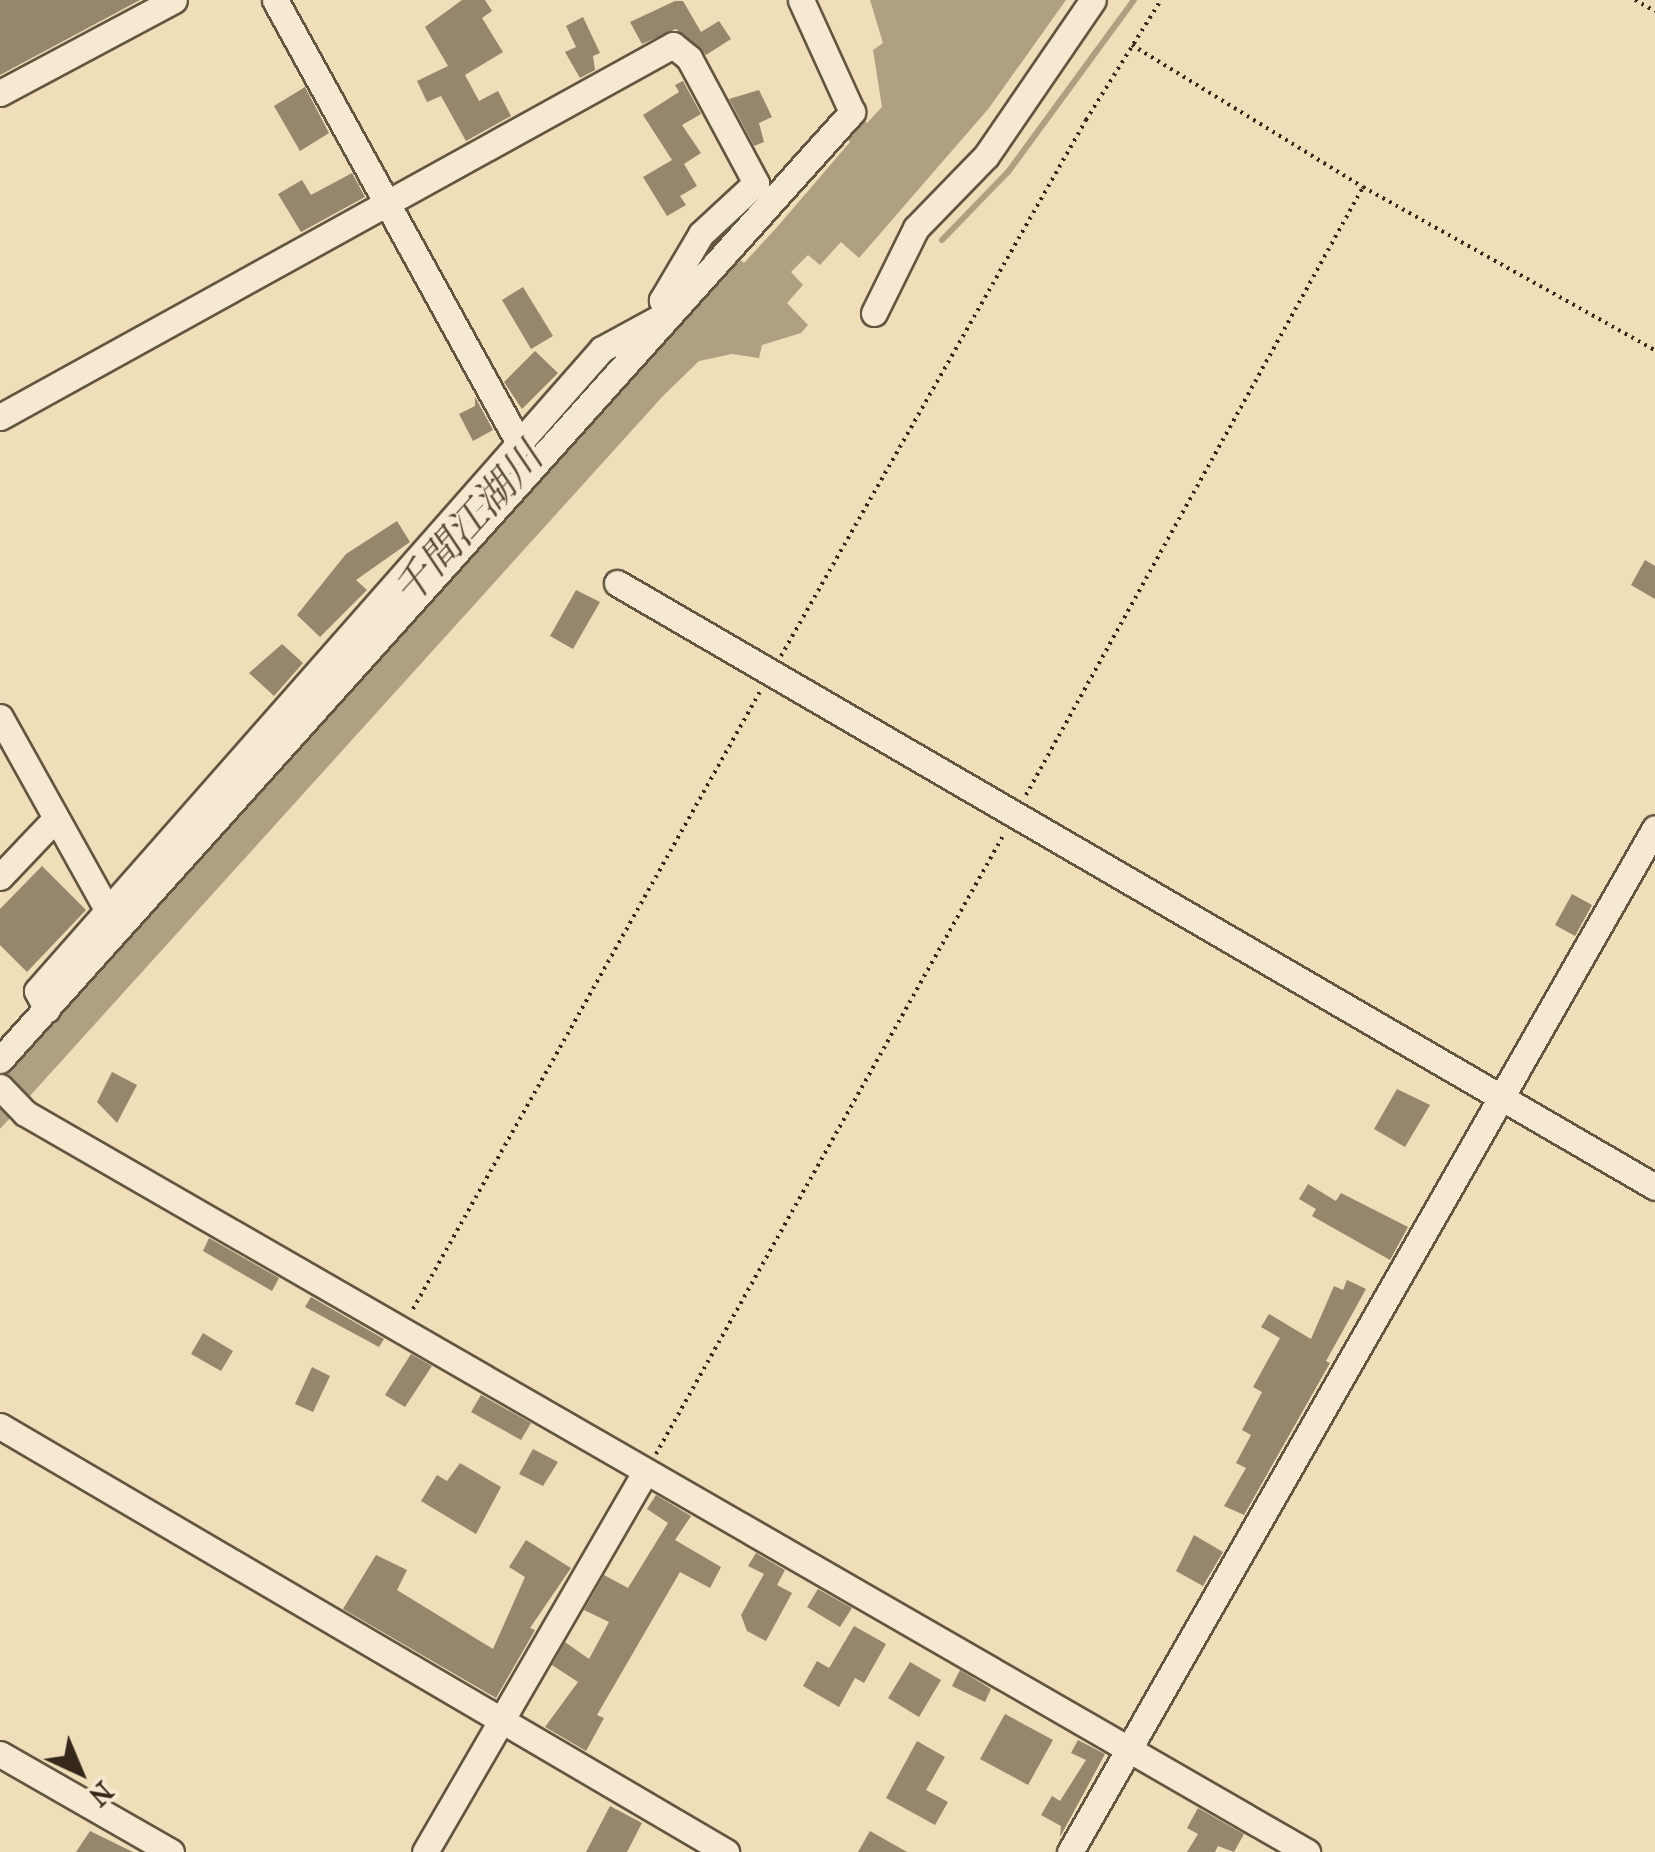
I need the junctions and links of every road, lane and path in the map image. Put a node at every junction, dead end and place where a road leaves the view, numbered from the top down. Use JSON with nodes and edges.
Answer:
{"nodes":[{"id":1,"x":174,"y":0,"type":"edge"},
{"id":2,"x":275,"y":0,"type":"edge"},
{"id":3,"x":801,"y":0,"type":"edge"},
{"id":4,"x":1093,"y":0,"type":"edge"},
{"id":5,"x":1162,"y":0,"type":"edge"},
{"id":6,"x":1636,"y":0,"type":"edge"},
{"id":7,"x":1655,"y":11,"type":"edge"},
{"id":8,"x":0,"y":93,"type":"edge"},
{"id":9,"x":390,"y":202,"type":"junction"},
{"id":10,"x":672,"y":311,"type":"junction"},
{"id":11,"x":874,"y":312,"type":"dead end"},
{"id":12,"x":1655,"y":350,"type":"edge"},
{"id":13,"x":0,"y":417,"type":"edge"},
{"id":14,"x":519,"y":443,"type":"junction"},
{"id":15,"x":617,"y":583,"type":"dead end"},
{"id":16,"x":0,"y":718,"type":"edge"},
{"id":17,"x":56,"y":818,"type":"junction"},
{"id":18,"x":1655,"y":828,"type":"edge"},
{"id":19,"x":0,"y":877,"type":"edge"},
{"id":20,"x":108,"y":911,"type":"junction"},
{"id":21,"x":46,"y":1010,"type":"junction"},
{"id":22,"x":0,"y":1060,"type":"edge"},
{"id":23,"x":0,"y":1088,"type":"edge"},
{"id":24,"x":1500,"y":1097,"type":"junction"},
{"id":25,"x":1655,"y":1187,"type":"edge"},
{"id":26,"x":0,"y":1426,"type":"edge"},
{"id":27,"x":645,"y":1473,"type":"junction"},
{"id":28,"x":502,"y":1722,"type":"junction"},
{"id":29,"x":1129,"y":1748,"type":"junction"},
{"id":30,"x":0,"y":1754,"type":"edge"},
{"id":31,"x":171,"y":1852,"type":"edge"},
{"id":32,"x":426,"y":1852,"type":"edge"},
{"id":33,"x":726,"y":1852,"type":"edge"},
{"id":34,"x":1070,"y":1852,"type":"edge"},
{"id":35,"x":1306,"y":1852,"type":"edge"}],
"edges":[{"from":1,"to":8,"type":"street"},
{"from":2,"to":9,"type":"street"},
{"from":3,"to":10,"type":"street"},
{"from":4,"to":11,"type":"street"},
{"from":5,"to":12,"type":"path"},
{"from":6,"to":7,"type":"path"},
{"from":9,"to":10,"type":"street"},
{"from":9,"to":13,"type":"street"},
{"from":9,"to":14,"type":"street"},
{"from":10,"to":14,"type":"street"},
{"from":10,"to":21,"type":"street"},
{"from":14,"to":20,"type":"street"},
{"from":15,"to":24,"type":"street"},
{"from":16,"to":17,"type":"street"},
{"from":17,"to":19,"type":"street"},
{"from":17,"to":20,"type":"street"},
{"from":18,"to":24,"type":"street"},
{"from":20,"to":21,"type":"street"},
{"from":21,"to":22,"type":"street"},
{"from":23,"to":27,"type":"street"},
{"from":24,"to":25,"type":"street"},
{"from":24,"to":29,"type":"street"},
{"from":26,"to":28,"type":"street"},
{"from":27,"to":28,"type":"street"},
{"from":27,"to":29,"type":"street"},
{"from":28,"to":32,"type":"street"},
{"from":28,"to":33,"type":"street"},
{"from":29,"to":34,"type":"street"},
{"from":29,"to":35,"type":"street"},
{"from":30,"to":31,"type":"street"}]}
